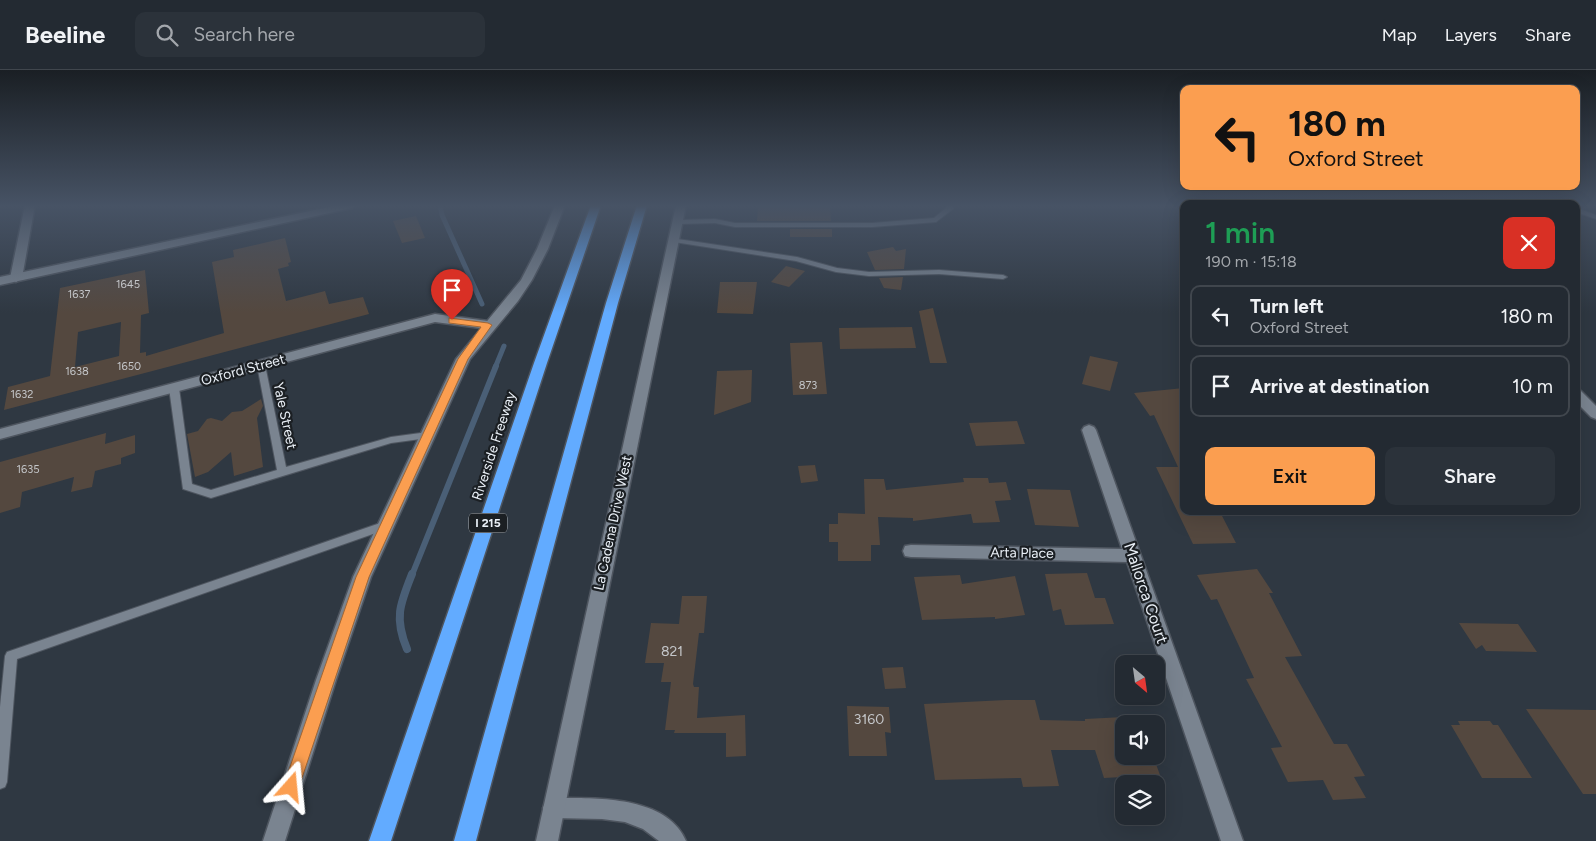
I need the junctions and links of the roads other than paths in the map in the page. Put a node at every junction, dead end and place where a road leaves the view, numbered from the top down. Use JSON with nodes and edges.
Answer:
{"nodes":[{"id":1,"x":23,"y":241,"type":"edge"},
{"id":2,"x":177,"y":241,"type":"edge"},
{"id":3,"x":545,"y":241,"type":"edge"},
{"id":4,"x":583,"y":241,"type":"edge"},
{"id":5,"x":631,"y":241,"type":"edge"},
{"id":6,"x":674,"y":241,"type":"edge"},
{"id":7,"x":680,"y":241,"type":"edge"},
{"id":8,"x":1002,"y":277,"type":"dead end"},
{"id":9,"x":16,"y":278,"type":"junction"},
{"id":10,"x":0,"y":281,"type":"edge"},
{"id":11,"x":488,"y":325,"type":"junction"},
{"id":12,"x":261,"y":365,"type":"junction"},
{"id":13,"x":174,"y":388,"type":"junction"},
{"id":14,"x":1580,"y":398,"type":"edge"},
{"id":15,"x":1596,"y":414,"type":"edge"},
{"id":16,"x":1089,"y":430,"type":"dead end"},
{"id":17,"x":0,"y":434,"type":"edge"},
{"id":18,"x":428,"y":435,"type":"junction"},
{"id":19,"x":282,"y":472,"type":"junction"},
{"id":20,"x":386,"y":525,"type":"junction"},
{"id":21,"x":911,"y":551,"type":"dead end"},
{"id":22,"x":1133,"y":556,"type":"junction"},
{"id":23,"x":6,"y":656,"type":"edge"},
{"id":24,"x":0,"y":782,"type":"edge"},
{"id":25,"x":554,"y":808,"type":"junction"},
{"id":26,"x":274,"y":841,"type":"edge"},
{"id":27,"x":380,"y":841,"type":"edge"},
{"id":28,"x":465,"y":841,"type":"edge"},
{"id":29,"x":547,"y":841,"type":"edge"},
{"id":30,"x":675,"y":841,"type":"edge"},
{"id":31,"x":1232,"y":841,"type":"edge"}],
"edges":[{"from":1,"to":9,"type":"street"},
{"from":2,"to":9,"type":"street"},
{"from":3,"to":11,"type":"street"},
{"from":4,"to":27,"type":"highway","name":"Riverside Freeway","number":"I 215"},
{"from":5,"to":28,"type":"highway"},
{"from":6,"to":25,"type":"street","name":"La Cadena Drive West"},
{"from":7,"to":8,"type":"lane"},
{"from":9,"to":10,"type":"street"},
{"from":11,"to":12,"type":"street","name":"Oxford Street"},
{"from":11,"to":18,"type":"street"},
{"from":12,"to":13,"type":"street","name":"Oxford Street"},
{"from":12,"to":19,"type":"lane","name":"Yale Street"},
{"from":13,"to":17,"type":"street","name":"Oxford Street"},
{"from":13,"to":19,"type":"lane"},
{"from":14,"to":15,"type":"street"},
{"from":16,"to":22,"type":"street","name":"Mallorca Court"},
{"from":18,"to":19,"type":"lane"},
{"from":18,"to":20,"type":"street"},
{"from":20,"to":23,"type":"lane"},
{"from":20,"to":26,"type":"street"},
{"from":21,"to":22,"type":"street","name":"Arta Place"},
{"from":22,"to":31,"type":"street","name":"Mallorca Court"},
{"from":23,"to":24,"type":"lane"},
{"from":25,"to":29,"type":"street","name":"La Cadena Drive West"},
{"from":25,"to":30,"type":"street"}]}
